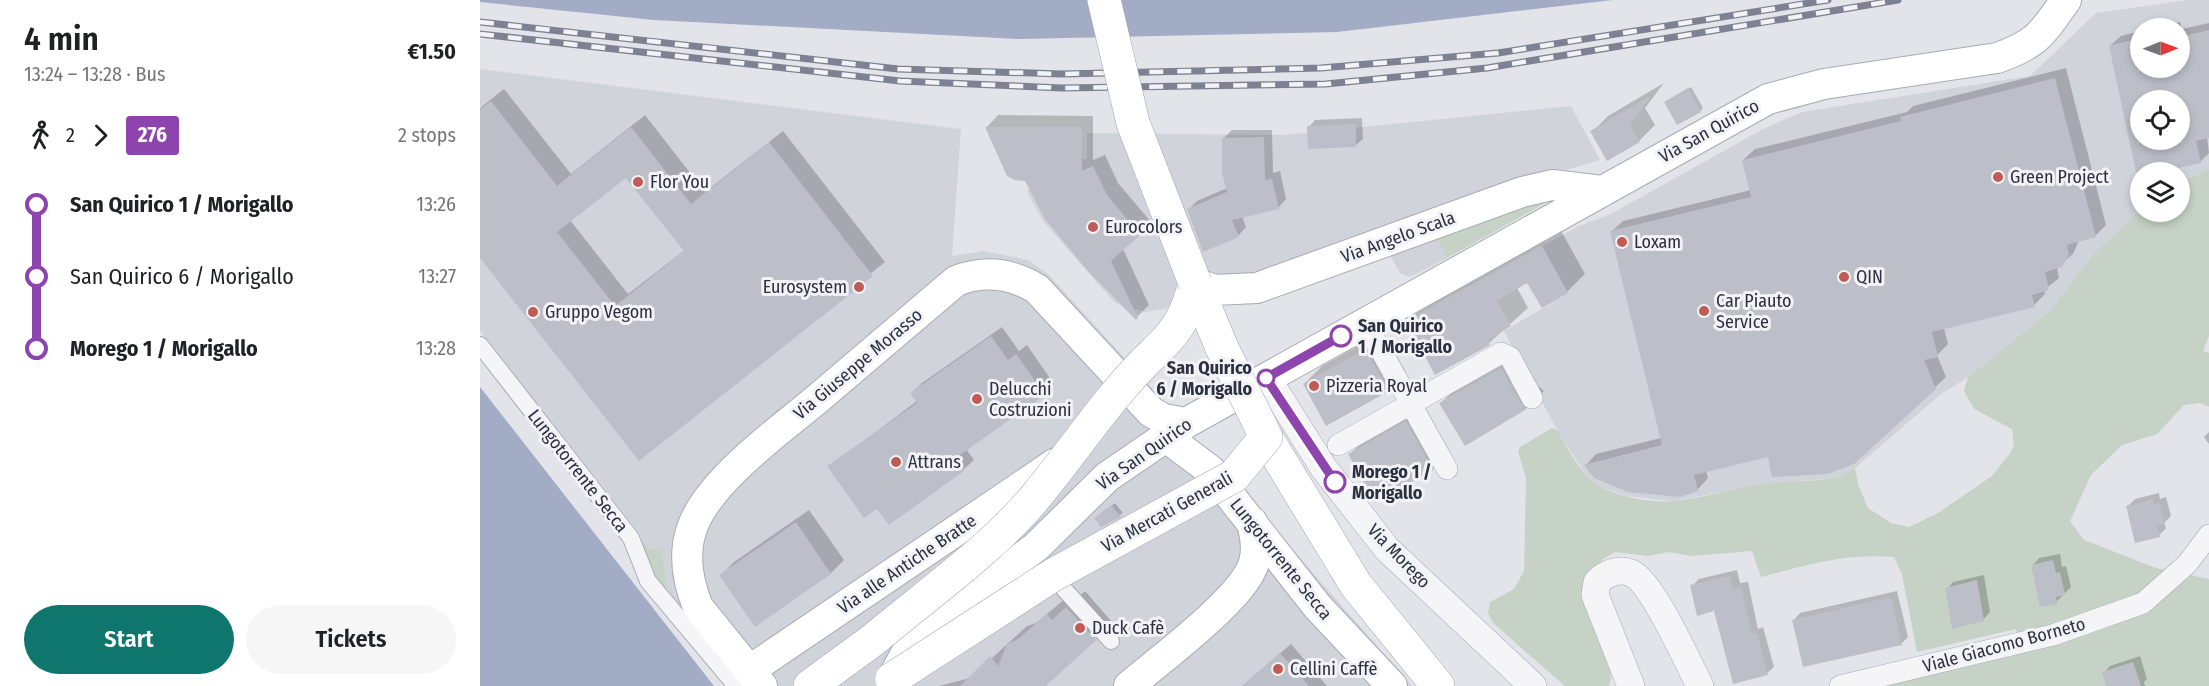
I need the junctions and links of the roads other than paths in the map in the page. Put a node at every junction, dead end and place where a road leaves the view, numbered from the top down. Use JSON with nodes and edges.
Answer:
{"nodes":[{"id":1,"x":1104,"y":0,"type":"edge"},
{"id":2,"x":2066,"y":0,"type":"edge"},
{"id":3,"x":1603,"y":191,"type":"junction"},
{"id":4,"x":1195,"y":283,"type":"junction"},
{"id":5,"x":1365,"y":322,"type":"junction"},
{"id":6,"x":480,"y":345,"type":"edge"},
{"id":7,"x":1160,"y":347,"type":"junction"},
{"id":8,"x":1222,"y":348,"type":"junction"},
{"id":9,"x":1266,"y":378,"type":"junction"},
{"id":10,"x":1532,"y":398,"type":"dead end"},
{"id":11,"x":1410,"y":404,"type":"junction"},
{"id":12,"x":1176,"y":430,"type":"junction"},
{"id":13,"x":1266,"y":437,"type":"junction"},
{"id":14,"x":1338,"y":445,"type":"dead end"},
{"id":15,"x":1064,"y":458,"type":"junction"},
{"id":16,"x":1447,"y":469,"type":"dead end"},
{"id":17,"x":1252,"y":522,"type":"junction"},
{"id":18,"x":2209,"y":535,"type":"edge"},
{"id":19,"x":1063,"y":588,"type":"dead end"},
{"id":20,"x":1237,"y":592,"type":"junction"},
{"id":21,"x":1335,"y":626,"type":"junction"},
{"id":22,"x":915,"y":637,"type":"junction"},
{"id":23,"x":873,"y":640,"type":"junction"},
{"id":24,"x":1112,"y":641,"type":"dead end"},
{"id":25,"x":749,"y":681,"type":"edge"},
{"id":26,"x":887,"y":682,"type":"edge"},
{"id":27,"x":810,"y":686,"type":"edge"},
{"id":28,"x":1129,"y":686,"type":"edge"},
{"id":29,"x":1392,"y":686,"type":"edge"},
{"id":30,"x":1438,"y":686,"type":"edge"},
{"id":31,"x":1533,"y":686,"type":"edge"},
{"id":32,"x":1630,"y":686,"type":"edge"},
{"id":33,"x":1700,"y":686,"type":"edge"},
{"id":34,"x":1840,"y":686,"type":"edge"}],
"edges":[{"from":1,"to":4,"type":"main road","bridge":true},
{"from":2,"to":3,"type":"main road","name":"Via San Quirico"},
{"from":3,"to":4,"type":"main road","name":"Via Angelo Scala"},
{"from":3,"to":5,"type":"main road","name":"Via San Quirico"},
{"from":4,"to":7,"type":"main road","name":"Via alle Antiche Bratte"},
{"from":4,"to":8,"type":"main road"},
{"from":5,"to":9,"type":"main road","name":"Via San Quirico"},
{"from":5,"to":11,"type":"street"},
{"from":6,"to":25,"type":"street","name":"Lungotorrente Secca"},
{"from":7,"to":8,"type":"main road"},
{"from":7,"to":15,"type":"main road","name":"Via alle Antiche Bratte","bridge":true},
{"from":8,"to":13,"type":"main road","bridge":true},
{"from":9,"to":12,"type":"main road","name":"Via San Quirico"},
{"from":9,"to":31,"type":"street","name":"Via Morego"},
{"from":10,"to":11,"type":"street"},
{"from":11,"to":14,"type":"street"},
{"from":11,"to":16,"type":"street"},
{"from":12,"to":17,"type":"main road","name":"Lungotorrente Secca"},
{"from":12,"to":22,"type":"main road","name":"Via San Quirico"},
{"from":12,"to":25,"type":"main road","name":"Via Giuseppe Morasso"},
{"from":13,"to":26,"type":"main road","name":"Via Mercati Generali","bridge":true},
{"from":13,"to":30,"type":"main road"},
{"from":15,"to":23,"type":"main road","name":"Via alle Antiche Bratte","bridge":true},
{"from":15,"to":25,"type":"main road","name":"Via alle Antiche Bratte"},
{"from":17,"to":20,"type":"main road"},
{"from":17,"to":21,"type":"main road","name":"Lungotorrente Secca"},
{"from":18,"to":34,"type":"street","name":"Viale Giacomo Borneto"},
{"from":19,"to":24,"type":"street"},
{"from":20,"to":21,"type":"main road"},
{"from":20,"to":28,"type":"main road"},
{"from":21,"to":29,"type":"main road","name":"Lungotorrente Secca"},
{"from":22,"to":23,"type":"main road"},
{"from":22,"to":26,"type":"main road","name":"Via San Quirico"},
{"from":23,"to":27,"type":"main road","name":"Via alle Antiche Bratte"},
{"from":32,"to":33,"type":"street"}]}
